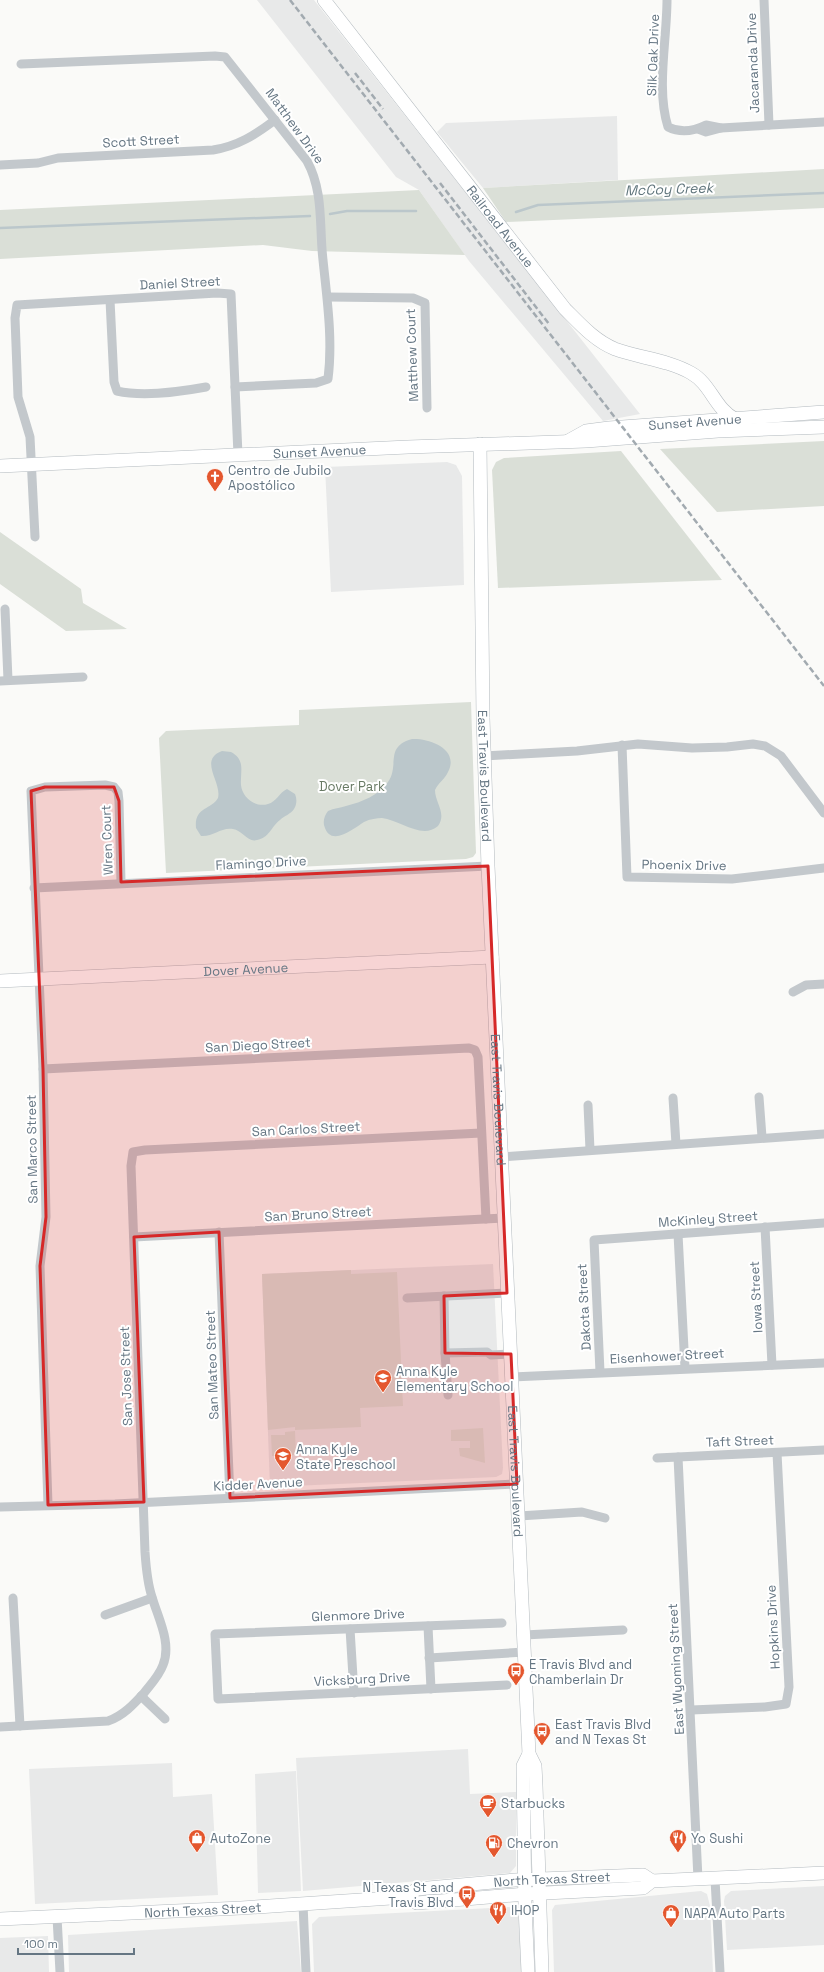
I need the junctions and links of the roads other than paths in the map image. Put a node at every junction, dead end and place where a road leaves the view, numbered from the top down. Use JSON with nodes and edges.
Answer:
{"nodes":[{"id":1,"x":324,"y":0,"type":"edge"},
{"id":2,"x":667,"y":0,"type":"edge"},
{"id":3,"x":764,"y":0,"type":"edge"},
{"id":4,"x":21,"y":64,"type":"dead end"},
{"id":5,"x":275,"y":120,"type":"junction"},
{"id":6,"x":824,"y":122,"type":"edge"},
{"id":7,"x":769,"y":125,"type":"junction"},
{"id":8,"x":0,"y":165,"type":"edge"},
{"id":9,"x":328,"y":297,"type":"junction"},
{"id":10,"x":110,"y":300,"type":"junction"},
{"id":11,"x":206,"y":387,"type":"dead end"},
{"id":12,"x":235,"y":387,"type":"junction"},
{"id":13,"x":716,"y":401,"type":"junction"},
{"id":14,"x":427,"y":408,"type":"dead end"},
{"id":15,"x":824,"y":412,"type":"edge"},
{"id":16,"x":735,"y":419,"type":"junction"},
{"id":17,"x":718,"y":426,"type":"junction"},
{"id":18,"x":824,"y":426,"type":"edge"},
{"id":19,"x":480,"y":444,"type":"junction"},
{"id":20,"x":238,"y":455,"type":"junction"},
{"id":21,"x":31,"y":465,"type":"junction"},
{"id":22,"x":0,"y":466,"type":"edge"},
{"id":23,"x":35,"y":537,"type":"dead end"},
{"id":24,"x":5,"y":609,"type":"dead end"},
{"id":25,"x":84,"y":677,"type":"dead end"},
{"id":26,"x":4,"y":680,"type":"edge"},
{"id":27,"x":622,"y":745,"type":"junction"},
{"id":28,"x":484,"y":756,"type":"junction"},
{"id":29,"x":31,"y":791,"type":"joint"},
{"id":30,"x":824,"y":813,"type":"edge"},
{"id":31,"x":488,"y":866,"type":"junction"},
{"id":32,"x":824,"y":868,"type":"edge"},
{"id":33,"x":121,"y":882,"type":"junction"},
{"id":34,"x":34,"y":888,"type":"junction"},
{"id":35,"x":492,"y":957,"type":"junction"},
{"id":36,"x":38,"y":979,"type":"junction"},
{"id":37,"x":0,"y":981,"type":"edge"},
{"id":38,"x":824,"y":984,"type":"edge"},
{"id":39,"x":793,"y":992,"type":"dead end"},
{"id":40,"x":475,"y":1050,"type":"joint"},
{"id":41,"x":43,"y":1069,"type":"junction"},
{"id":42,"x":759,"y":1096,"type":"dead end"},
{"id":43,"x":673,"y":1098,"type":"dead end"},
{"id":44,"x":588,"y":1105,"type":"dead end"},
{"id":45,"x":481,"y":1133,"type":"junction"},
{"id":46,"x":824,"y":1134,"type":"edge"},
{"id":47,"x":762,"y":1137,"type":"junction"},
{"id":48,"x":676,"y":1144,"type":"junction"},
{"id":49,"x":590,"y":1150,"type":"junction"},
{"id":50,"x":133,"y":1152,"type":"joint"},
{"id":51,"x":501,"y":1157,"type":"junction"},
{"id":52,"x":504,"y":1218,"type":"junction"},
{"id":53,"x":486,"y":1219,"type":"junction"},
{"id":54,"x":824,"y":1223,"type":"edge"},
{"id":55,"x":765,"y":1227,"type":"junction"},
{"id":56,"x":219,"y":1232,"type":"junction"},
{"id":57,"x":678,"y":1234,"type":"junction"},
{"id":58,"x":134,"y":1237,"type":"junction"},
{"id":59,"x":594,"y":1240,"type":"joint"},
{"id":60,"x":508,"y":1293,"type":"junction"},
{"id":61,"x":444,"y":1296,"type":"junction"},
{"id":62,"x":407,"y":1298,"type":"dead end"},
{"id":63,"x":445,"y":1353,"type":"junction"},
{"id":64,"x":511,"y":1354,"type":"junction"},
{"id":65,"x":824,"y":1363,"type":"edge"},
{"id":66,"x":772,"y":1365,"type":"junction"},
{"id":67,"x":685,"y":1368,"type":"junction"},
{"id":68,"x":600,"y":1372,"type":"junction"},
{"id":69,"x":512,"y":1377,"type":"junction"},
{"id":70,"x":448,"y":1395,"type":"dead end"},
{"id":71,"x":824,"y":1450,"type":"edge"},
{"id":72,"x":777,"y":1453,"type":"junction"},
{"id":73,"x":678,"y":1457,"type":"junction"},
{"id":74,"x":657,"y":1458,"type":"dead end"},
{"id":75,"x":517,"y":1484,"type":"junction"},
{"id":76,"x":230,"y":1498,"type":"junction"},
{"id":77,"x":144,"y":1502,"type":"junction"},
{"id":78,"x":48,"y":1505,"type":"junction"},
{"id":79,"x":0,"y":1507,"type":"edge"},
{"id":80,"x":519,"y":1516,"type":"junction"},
{"id":81,"x":605,"y":1518,"type":"dead end"},
{"id":82,"x":13,"y":1598,"type":"dead end"},
{"id":83,"x":152,"y":1598,"type":"junction"},
{"id":84,"x":105,"y":1615,"type":"dead end"},
{"id":85,"x":502,"y":1623,"type":"dead end"},
{"id":86,"x":428,"y":1626,"type":"junction"},
{"id":87,"x":350,"y":1629,"type":"junction"},
{"id":88,"x":623,"y":1630,"type":"dead end"},
{"id":89,"x":524,"y":1635,"type":"junction"},
{"id":90,"x":524,"y":1652,"type":"junction"},
{"id":91,"x":429,"y":1658,"type":"junction"},
{"id":92,"x":507,"y":1685,"type":"dead end"},
{"id":93,"x":431,"y":1689,"type":"junction"},
{"id":94,"x":354,"y":1693,"type":"junction"},
{"id":95,"x":141,"y":1696,"type":"junction"},
{"id":96,"x":218,"y":1699,"type":"joint"},
{"id":97,"x":691,"y":1710,"type":"junction"},
{"id":98,"x":166,"y":1719,"type":"dead end"},
{"id":99,"x":20,"y":1726,"type":"junction"},
{"id":100,"x":0,"y":1727,"type":"edge"},
{"id":101,"x":529,"y":1754,"type":"junction"},
{"id":102,"x":824,"y":1873,"type":"edge"},
{"id":103,"x":715,"y":1878,"type":"junction"},
{"id":104,"x":698,"y":1879,"type":"junction"},
{"id":105,"x":526,"y":1880,"type":"junction"},
{"id":106,"x":539,"y":1886,"type":"junction"},
{"id":107,"x":526,"y":1894,"type":"junction"},
{"id":108,"x":406,"y":1897,"type":"junction"},
{"id":109,"x":303,"y":1904,"type":"junction"},
{"id":110,"x":57,"y":1917,"type":"junction"},
{"id":111,"x":0,"y":1919,"type":"edge"},
{"id":112,"x":60,"y":1972,"type":"edge"},
{"id":113,"x":306,"y":1972,"type":"edge"},
{"id":114,"x":528,"y":1972,"type":"edge"},
{"id":115,"x":542,"y":1972,"type":"edge"},
{"id":116,"x":720,"y":1972,"type":"edge"}],
"edges":[{"from":1,"to":13,"type":"main road","name":"Railroad Avenue"},
{"from":2,"to":7,"type":"street","name":"Silk Oak Drive"},
{"from":3,"to":7,"type":"street","name":"Jacaranda Drive"},
{"from":4,"to":5,"type":"street","name":"Matthew Drive"},
{"from":5,"to":8,"type":"street","name":"Scott Street"},
{"from":5,"to":9,"type":"street","name":"Matthew Drive"},
{"from":6,"to":7,"type":"street","name":"Silk Oak Drive"},
{"from":9,"to":12,"type":"street","name":"Matthew Drive"},
{"from":9,"to":14,"type":"street","name":"Matthew Court"},
{"from":10,"to":11,"type":"street"},
{"from":10,"to":12,"type":"street","name":"Daniel Street"},
{"from":10,"to":21,"type":"street","name":"Daniel Street"},
{"from":12,"to":20,"type":"street","name":"Daniel Street"},
{"from":13,"to":16,"type":"main road","name":"Railroad Avenue"},
{"from":13,"to":17,"type":"main road"},
{"from":15,"to":16,"type":"main road","name":"Sunset Avenue"},
{"from":16,"to":17,"type":"main road","name":"Sunset Avenue"},
{"from":17,"to":18,"type":"main road","name":"Sunset Avenue"},
{"from":17,"to":19,"type":"main road","name":"Sunset Avenue"},
{"from":19,"to":20,"type":"main road","name":"Sunset Avenue"},
{"from":19,"to":28,"type":"main road","name":"East Travis Boulevard"},
{"from":20,"to":21,"type":"main road","name":"Sunset Avenue"},
{"from":21,"to":22,"type":"main road","name":"Sunset Avenue"},
{"from":21,"to":23,"type":"street"},
{"from":24,"to":26,"type":"street"},
{"from":25,"to":26,"type":"street"},
{"from":27,"to":28,"type":"street"},
{"from":27,"to":30,"type":"street"},
{"from":27,"to":32,"type":"street","name":"Phoenix Drive"},
{"from":28,"to":31,"type":"main road","name":"East Travis Boulevard"},
{"from":29,"to":33,"type":"street","name":"Wren Court"},
{"from":29,"to":34,"type":"street","name":"San Marco Street"},
{"from":31,"to":33,"type":"street","name":"Flamingo Drive"},
{"from":31,"to":35,"type":"main road","name":"East Travis Boulevard"},
{"from":33,"to":34,"type":"street","name":"Flamingo Drive"},
{"from":34,"to":36,"type":"street","name":"San Marco Street"},
{"from":35,"to":36,"type":"main road","name":"Dover Avenue"},
{"from":35,"to":51,"type":"main road","name":"East Travis Boulevard"},
{"from":36,"to":37,"type":"main road","name":"Dover Avenue"},
{"from":36,"to":41,"type":"street","name":"San Marco Street"},
{"from":38,"to":39,"type":"street"},
{"from":40,"to":41,"type":"street","name":"San Diego Street"},
{"from":40,"to":45,"type":"street","name":"East Travis Boulevard"},
{"from":41,"to":78,"type":"street","name":"San Marco Street"},
{"from":42,"to":47,"type":"street"},
{"from":43,"to":48,"type":"street"},
{"from":44,"to":49,"type":"street"},
{"from":45,"to":50,"type":"street","name":"San Carlos Street"},
{"from":45,"to":53,"type":"street","name":"East Travis Boulevard"},
{"from":46,"to":47,"type":"street"},
{"from":47,"to":48,"type":"street"},
{"from":48,"to":49,"type":"street"},
{"from":49,"to":51,"type":"street"},
{"from":50,"to":58,"type":"street","name":"San Jose Street"},
{"from":51,"to":52,"type":"main road","name":"East Travis Boulevard"},
{"from":52,"to":53,"type":"street","name":"San Bruno Street"},
{"from":52,"to":60,"type":"main road","name":"East Travis Boulevard"},
{"from":53,"to":56,"type":"street","name":"San Bruno Street"},
{"from":54,"to":55,"type":"street","name":"McKinley Street"},
{"from":55,"to":57,"type":"street","name":"McKinley Street"},
{"from":55,"to":66,"type":"street","name":"Iowa Street"},
{"from":56,"to":58,"type":"street","name":"San Bruno Street"},
{"from":56,"to":76,"type":"street","name":"San Mateo Street"},
{"from":57,"to":59,"type":"street","name":"McKinley Street"},
{"from":57,"to":67,"type":"street"},
{"from":58,"to":77,"type":"street","name":"San Jose Street"},
{"from":59,"to":68,"type":"street","name":"Dakota Street"},
{"from":60,"to":61,"type":"street"},
{"from":60,"to":64,"type":"main road","name":"East Travis Boulevard"},
{"from":61,"to":62,"type":"street"},
{"from":61,"to":63,"type":"street"},
{"from":63,"to":64,"type":"street"},
{"from":63,"to":70,"type":"street"},
{"from":64,"to":69,"type":"main road","name":"East Travis Boulevard"},
{"from":65,"to":66,"type":"street","name":"Eisenhower Street"},
{"from":66,"to":67,"type":"street","name":"Eisenhower Street"},
{"from":67,"to":68,"type":"street","name":"Eisenhower Street"},
{"from":68,"to":69,"type":"street","name":"Eisenhower Street"},
{"from":69,"to":75,"type":"main road","name":"East Travis Boulevard"},
{"from":71,"to":72,"type":"street","name":"Taft Street"},
{"from":72,"to":73,"type":"street","name":"Taft Street"},
{"from":72,"to":97,"type":"street","name":"Hopkins Drive"},
{"from":73,"to":74,"type":"street","name":"Taft Street"},
{"from":73,"to":97,"type":"street","name":"East Wyoming Street"},
{"from":75,"to":76,"type":"street","name":"Kidder Avenue"},
{"from":75,"to":80,"type":"main road","name":"East Travis Boulevard"},
{"from":76,"to":77,"type":"street","name":"Kidder Avenue"},
{"from":77,"to":78,"type":"street","name":"Kidder Avenue"},
{"from":77,"to":83,"type":"street","name":"San Jose Street"},
{"from":78,"to":79,"type":"street","name":"Kidder Avenue"},
{"from":80,"to":81,"type":"street"},
{"from":80,"to":89,"type":"main road","name":"East Travis Boulevard"},
{"from":82,"to":99,"type":"street"},
{"from":83,"to":84,"type":"street"},
{"from":83,"to":95,"type":"street","name":"San Jose Street"},
{"from":85,"to":86,"type":"street","name":"Glenmore Drive"},
{"from":86,"to":87,"type":"street","name":"Glenmore Drive"},
{"from":86,"to":91,"type":"street"},
{"from":87,"to":94,"type":"street"},
{"from":87,"to":96,"type":"street","name":"Glenmore Drive"},
{"from":88,"to":89,"type":"street"},
{"from":89,"to":90,"type":"main road","name":"East Travis Boulevard"},
{"from":90,"to":91,"type":"street"},
{"from":90,"to":101,"type":"main road","name":"East Travis Boulevard"},
{"from":91,"to":93,"type":"street"},
{"from":92,"to":93,"type":"street","name":"Vicksburg Drive"},
{"from":93,"to":94,"type":"street","name":"Vicksburg Drive"},
{"from":94,"to":96,"type":"street","name":"Vicksburg Drive"},
{"from":95,"to":98,"type":"street"},
{"from":95,"to":99,"type":"street","name":"San Jose Street"},
{"from":97,"to":104,"type":"street","name":"East Wyoming Street"},
{"from":99,"to":100,"type":"street","name":"San Jose Street"},
{"from":101,"to":105,"type":"main road","name":"East Travis Boulevard"},
{"from":101,"to":106,"type":"main road","name":"East Travis Boulevard"},
{"from":102,"to":103,"type":"main road","name":"North Texas Street"},
{"from":103,"to":104,"type":"main road","name":"North Texas Street"},
{"from":103,"to":116,"type":"street"},
{"from":104,"to":106,"type":"main road","name":"North Texas Street"},
{"from":105,"to":106,"type":"main road","name":"North Texas Street"},
{"from":105,"to":107,"type":"main road","name":"East Travis Boulevard"},
{"from":105,"to":108,"type":"main road","name":"North Texas Street"},
{"from":106,"to":107,"type":"main road","name":"North Texas Street"},
{"from":106,"to":115,"type":"main road","name":"East Travis Boulevard"},
{"from":107,"to":108,"type":"main road","name":"North Texas Street"},
{"from":107,"to":114,"type":"main road","name":"East Travis Boulevard"},
{"from":108,"to":109,"type":"main road","name":"North Texas Street"},
{"from":109,"to":110,"type":"main road","name":"North Texas Street"},
{"from":109,"to":113,"type":"street"},
{"from":110,"to":111,"type":"main road","name":"North Texas Street"},
{"from":110,"to":112,"type":"street"}]}
